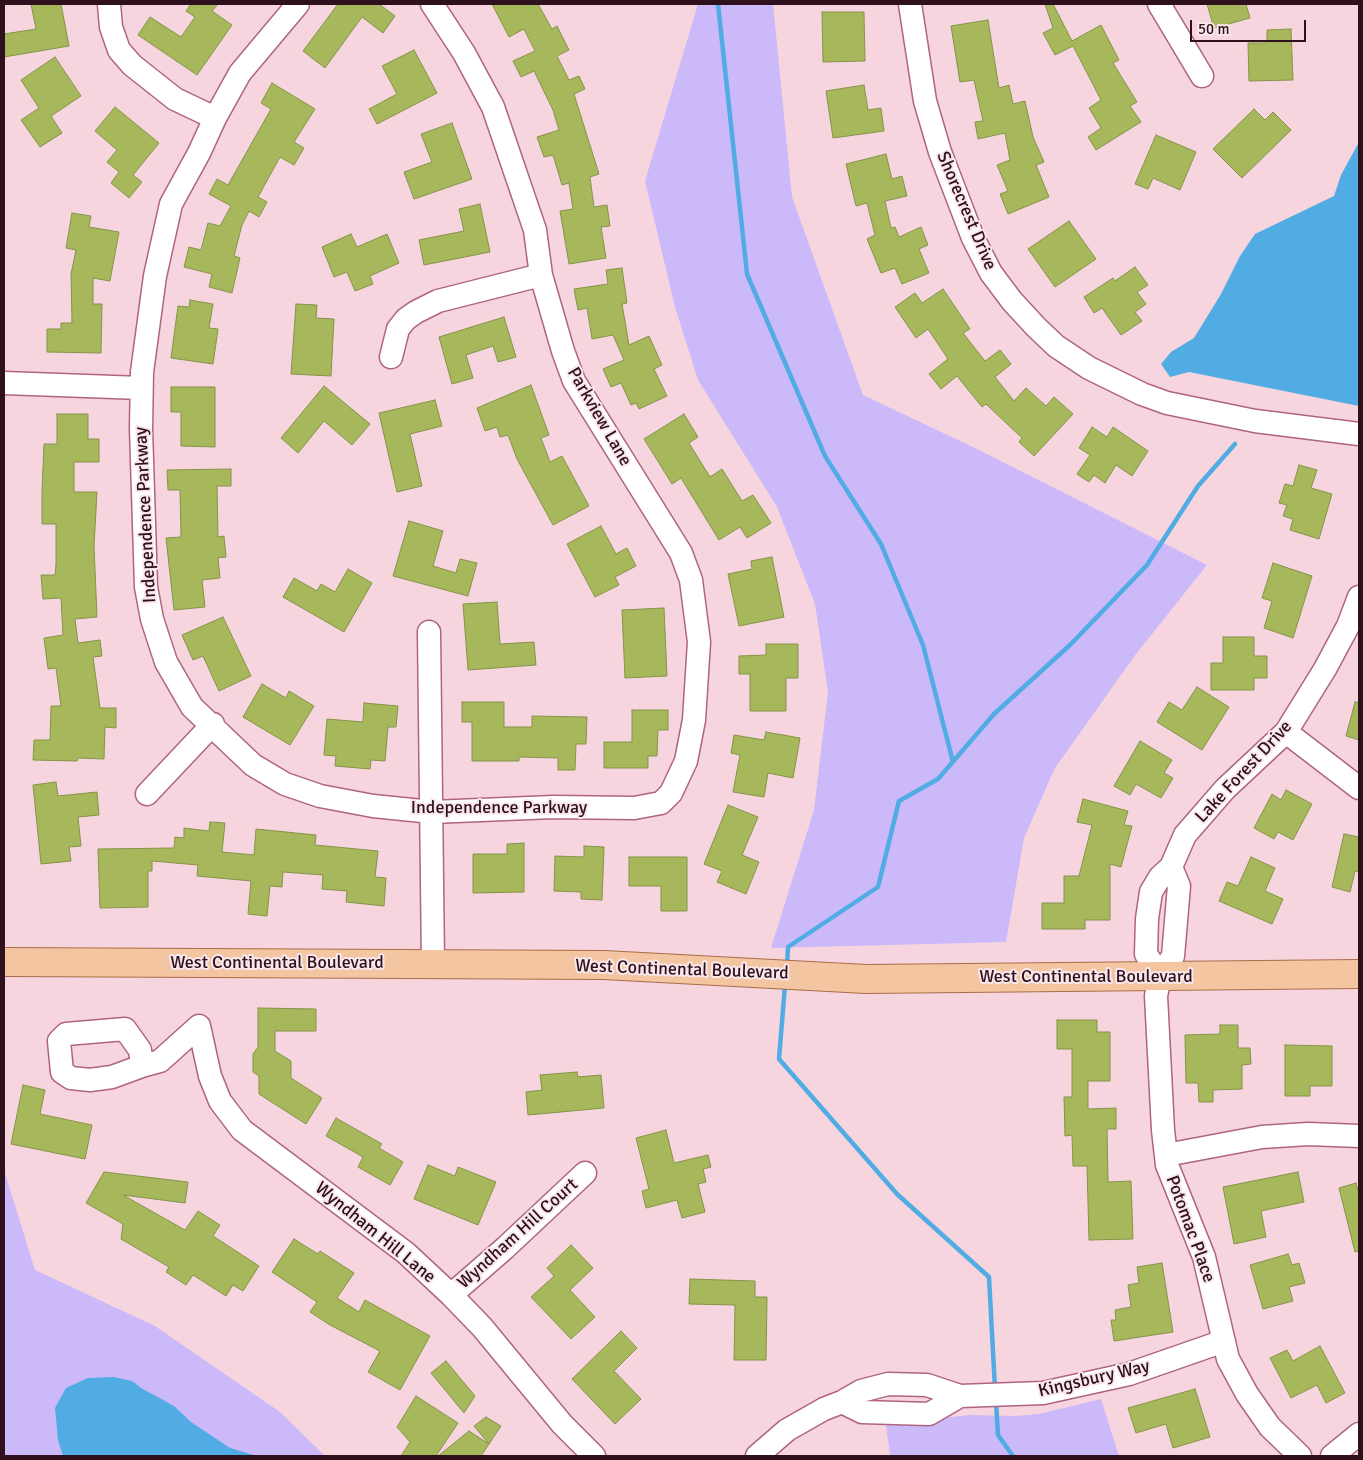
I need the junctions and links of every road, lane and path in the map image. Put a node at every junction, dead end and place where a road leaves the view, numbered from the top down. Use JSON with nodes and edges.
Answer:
{"nodes":[{"id":1,"x":109,"y":4,"type":"edge"},
{"id":2,"x":298,"y":4,"type":"edge"},
{"id":3,"x":432,"y":4,"type":"edge"},
{"id":4,"x":910,"y":4,"type":"edge"},
{"id":5,"x":1159,"y":4,"type":"edge"},
{"id":6,"x":1202,"y":76,"type":"dead end"},
{"id":7,"x":215,"y":118,"type":"junction"},
{"id":8,"x":541,"y":275,"type":"junction"},
{"id":9,"x":391,"y":356,"type":"dead end"},
{"id":10,"x":4,"y":383,"type":"edge"},
{"id":11,"x":141,"y":388,"type":"junction"},
{"id":12,"x":1359,"y":434,"type":"edge"},
{"id":13,"x":1359,"y":598,"type":"edge"},
{"id":14,"x":429,"y":632,"type":"dead end"},
{"id":15,"x":213,"y":724,"type":"junction"},
{"id":16,"x":1286,"y":732,"type":"junction"},
{"id":17,"x":1359,"y":788,"type":"edge"},
{"id":18,"x":146,"y":794,"type":"dead end"},
{"id":19,"x":661,"y":803,"type":"joint"},
{"id":20,"x":432,"y":812,"type":"junction"},
{"id":21,"x":4,"y":962,"type":"edge"},
{"id":22,"x":433,"y":964,"type":"junction"},
{"id":23,"x":1359,"y":974,"type":"edge"},
{"id":24,"x":1160,"y":976,"type":"junction"},
{"id":25,"x":142,"y":1066,"type":"dead end"},
{"id":26,"x":1359,"y":1136,"type":"edge"},
{"id":27,"x":1166,"y":1155,"type":"junction"},
{"id":28,"x":585,"y":1173,"type":"dead end"},
{"id":29,"x":451,"y":1295,"type":"junction"},
{"id":30,"x":1224,"y":1341,"type":"junction"},
{"id":31,"x":894,"y":1384,"type":"junction"},
{"id":32,"x":960,"y":1396,"type":"junction"},
{"id":33,"x":842,"y":1402,"type":"junction"},
{"id":34,"x":895,"y":1413,"type":"junction"},
{"id":35,"x":1359,"y":1434,"type":"edge"},
{"id":36,"x":594,"y":1456,"type":"edge"},
{"id":37,"x":757,"y":1456,"type":"edge"},
{"id":38,"x":1300,"y":1456,"type":"edge"},
{"id":39,"x":1332,"y":1456,"type":"edge"}],
"edges":[{"from":1,"to":7,"type":"street"},
{"from":2,"to":7,"type":"street","name":"Independence Parkway"},
{"from":3,"to":8,"type":"street","name":"Parkview Lane"},
{"from":4,"to":12,"type":"street","name":"Shorecrest Drive"},
{"from":5,"to":6,"type":"street"},
{"from":7,"to":11,"type":"street","name":"Independence Parkway"},
{"from":8,"to":9,"type":"street"},
{"from":8,"to":19,"type":"street","name":"Parkview Lane"},
{"from":10,"to":11,"type":"street"},
{"from":11,"to":15,"type":"street","name":"Independence Parkway"},
{"from":13,"to":16,"type":"street","name":"Lake Forest Drive"},
{"from":14,"to":20,"type":"street"},
{"from":15,"to":18,"type":"street"},
{"from":15,"to":20,"type":"street","name":"Independence Parkway"},
{"from":16,"to":17,"type":"street"},
{"from":16,"to":24,"type":"street","name":"Lake Forest Drive"},
{"from":19,"to":20,"type":"street","name":"Independence Parkway"},
{"from":20,"to":22,"type":"street"},
{"from":21,"to":22,"type":"main road","name":"West Continental Boulevard"},
{"from":22,"to":24,"type":"main road","name":"West Continental Boulevard"},
{"from":23,"to":24,"type":"main road","name":"West Continental Boulevard"},
{"from":24,"to":27,"type":"street","name":"Potomac Place"},
{"from":25,"to":29,"type":"street","name":"Wyndham Hill Lane"},
{"from":26,"to":27,"type":"street"},
{"from":27,"to":30,"type":"street","name":"Potomac Place"},
{"from":28,"to":29,"type":"street","name":"Wyndham Hill Court"},
{"from":29,"to":36,"type":"street","name":"Wyndham Hill Lane"},
{"from":30,"to":32,"type":"street","name":"Kingsbury Way"},
{"from":30,"to":38,"type":"street","name":"Potomac Place"},
{"from":31,"to":32,"type":"street","name":"Kingsbury Way"},
{"from":31,"to":33,"type":"street","name":"Kingsbury Way"},
{"from":31,"to":34,"type":"street"},
{"from":32,"to":34,"type":"street"},
{"from":33,"to":34,"type":"street"},
{"from":33,"to":37,"type":"street","name":"Kingsbury Way"},
{"from":35,"to":39,"type":"street"}]}
